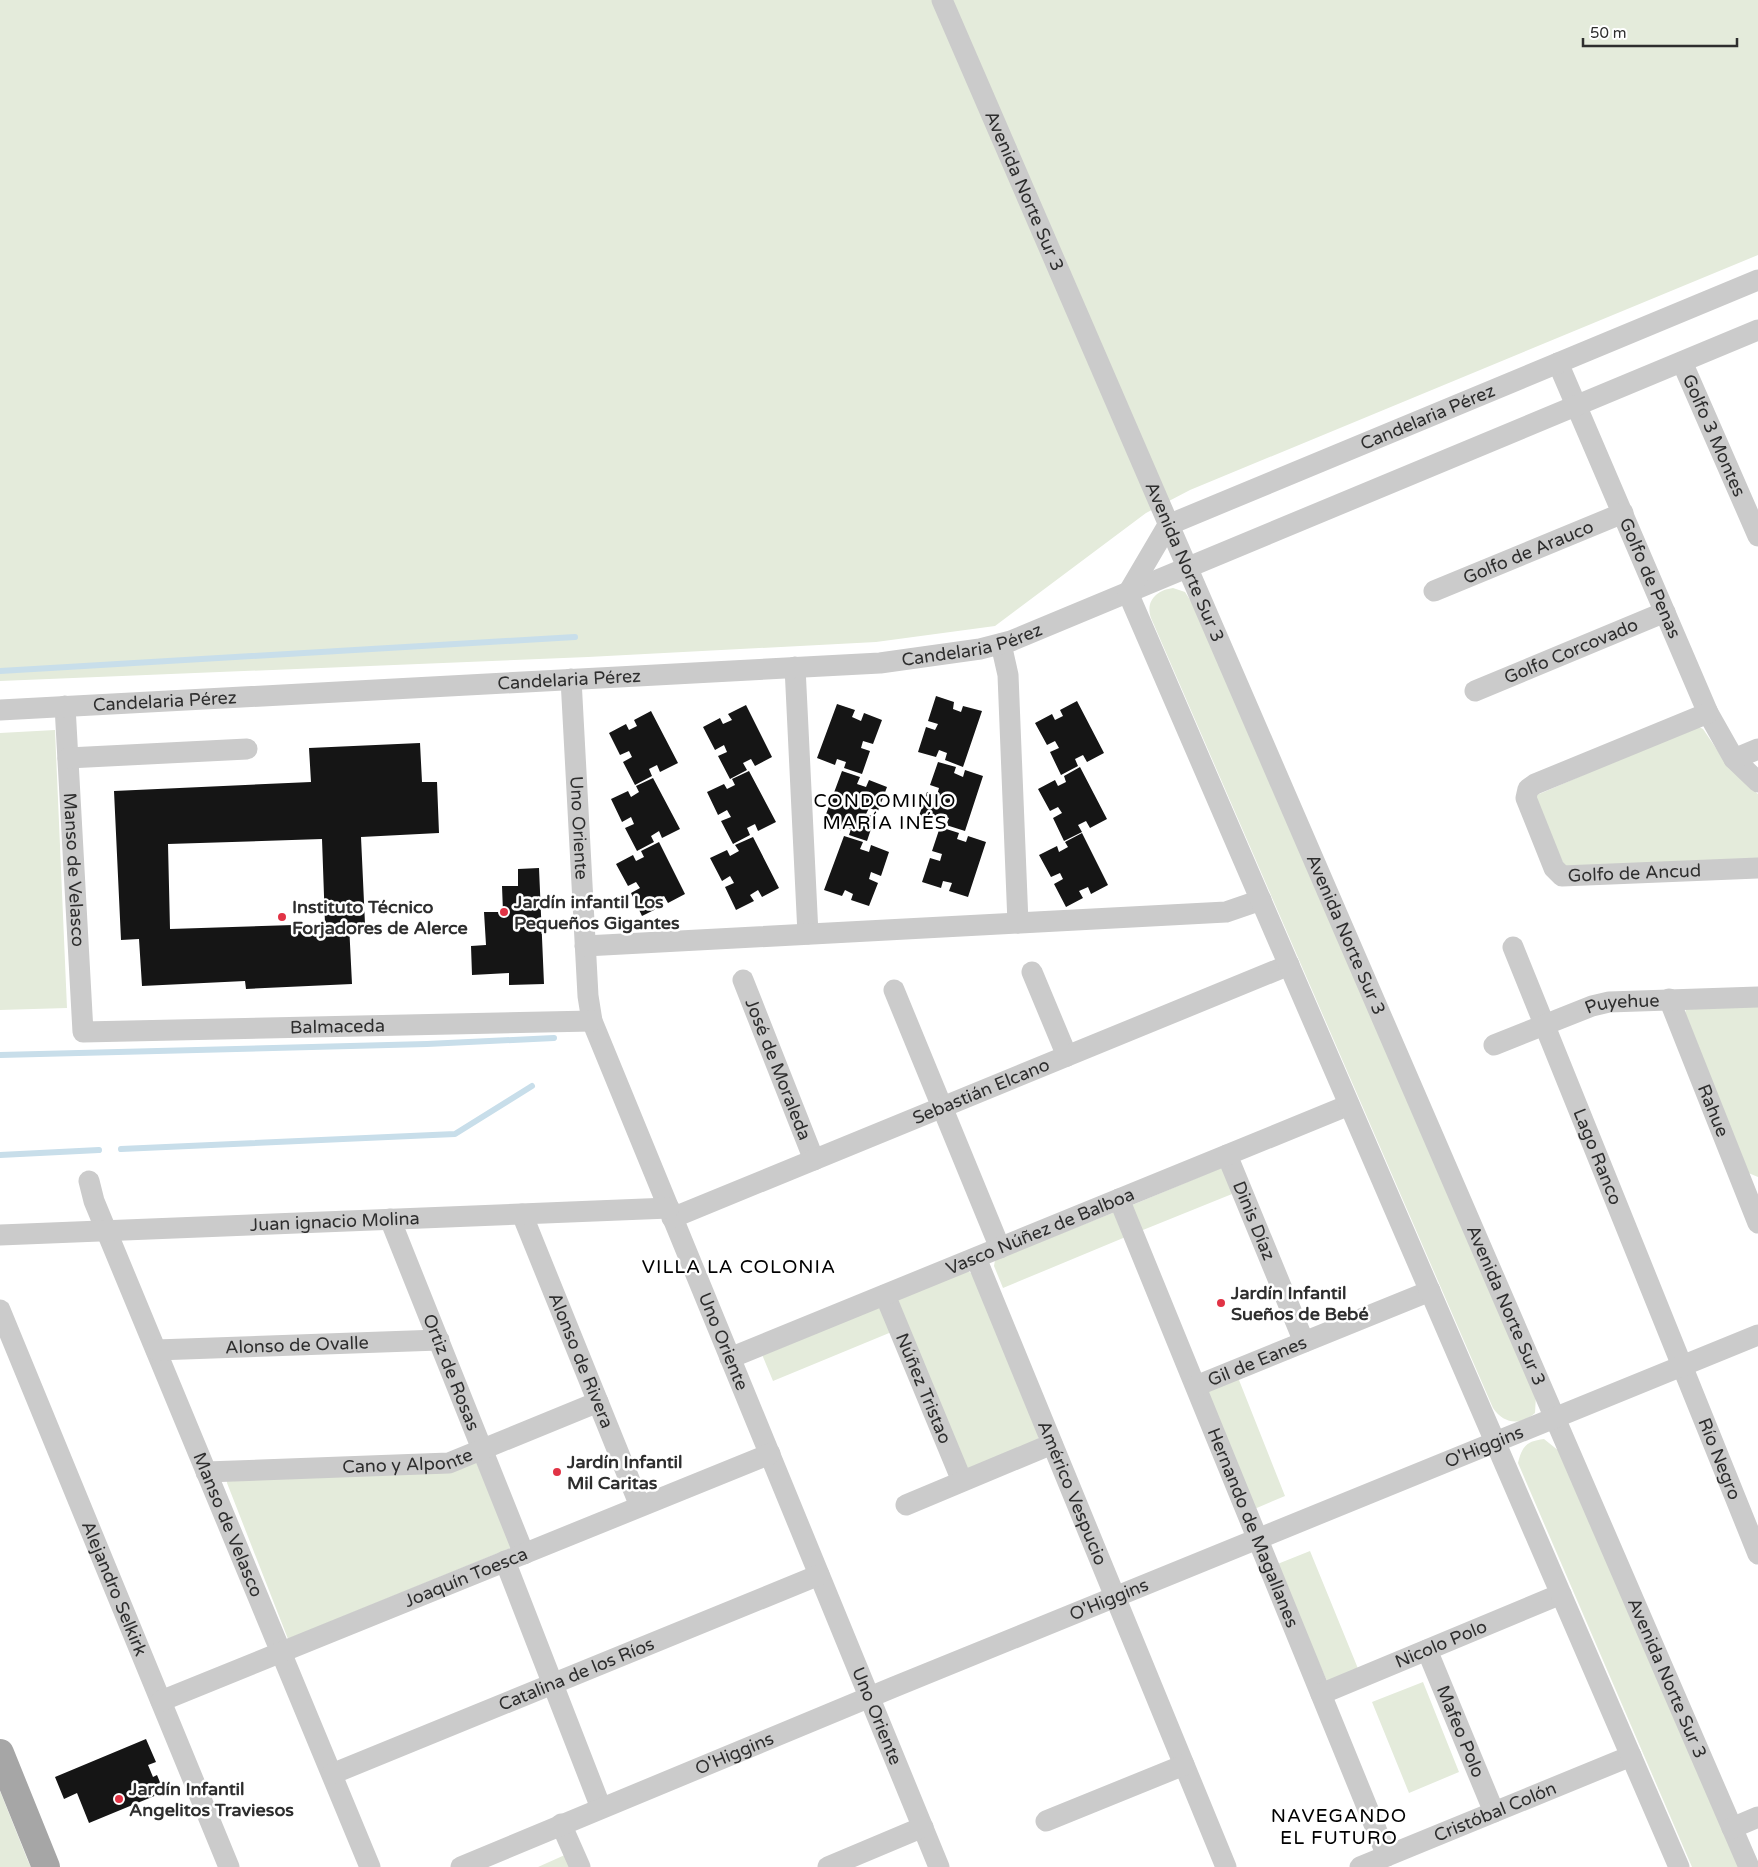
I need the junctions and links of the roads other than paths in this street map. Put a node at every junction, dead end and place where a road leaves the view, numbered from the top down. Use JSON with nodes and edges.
{"nodes":[{"id":1,"x":942,"y":0,"type":"edge"},
{"id":2,"x":1758,"y":280,"type":"edge"},
{"id":3,"x":1758,"y":330,"type":"edge"},
{"id":4,"x":1682,"y":362,"type":"junction"},
{"id":5,"x":1558,"y":363,"type":"junction"},
{"id":6,"x":1576,"y":406,"type":"junction"},
{"id":7,"x":1623,"y":514,"type":"junction"},
{"id":8,"x":1168,"y":525,"type":"junction"},
{"id":9,"x":1758,"y":536,"type":"edge"},
{"id":10,"x":1187,"y":567,"type":"junction"},
{"id":11,"x":1434,"y":591,"type":"dead end"},
{"id":12,"x":1128,"y":593,"type":"junction"},
{"id":13,"x":1665,"y":612,"type":"junction"},
{"id":14,"x":1001,"y":644,"type":"junction"},
{"id":15,"x":795,"y":667,"type":"junction"},
{"id":16,"x":571,"y":679,"type":"junction"},
{"id":17,"x":1475,"y":690,"type":"dead end"},
{"id":18,"x":65,"y":706,"type":"junction"},
{"id":19,"x":0,"y":710,"type":"edge"},
{"id":20,"x":1708,"y":713,"type":"junction"},
{"id":21,"x":1758,"y":748,"type":"edge"},
{"id":22,"x":247,"y":749,"type":"dead end"},
{"id":23,"x":68,"y":758,"type":"junction"},
{"id":24,"x":1734,"y":759,"type":"junction"},
{"id":25,"x":1758,"y":782,"type":"edge"},
{"id":26,"x":1758,"y":868,"type":"edge"},
{"id":27,"x":1261,"y":900,"type":"junction"},
{"id":28,"x":1018,"y":922,"type":"junction"},
{"id":29,"x":808,"y":934,"type":"junction"},
{"id":30,"x":585,"y":946,"type":"junction"},
{"id":31,"x":1513,"y":948,"type":"dead end"},
{"id":32,"x":1289,"y":965,"type":"junction"},
{"id":33,"x":1032,"y":972,"type":"dead end"},
{"id":34,"x":743,"y":980,"type":"dead end"},
{"id":35,"x":894,"y":990,"type":"dead end"},
{"id":36,"x":1758,"y":997,"type":"edge"},
{"id":37,"x":1669,"y":999,"type":"junction"},
{"id":38,"x":592,"y":1021,"type":"junction"},
{"id":39,"x":1544,"y":1024,"type":"junction"},
{"id":40,"x":83,"y":1032,"type":"joint"},
{"id":41,"x":1494,"y":1045,"type":"dead end"},
{"id":42,"x":1067,"y":1056,"type":"junction"},
{"id":43,"x":1350,"y":1105,"type":"junction"},
{"id":44,"x":943,"y":1107,"type":"junction"},
{"id":45,"x":1228,"y":1155,"type":"junction"},
{"id":46,"x":814,"y":1160,"type":"junction"},
{"id":47,"x":90,"y":1181,"type":"dead end"},
{"id":48,"x":1751,"y":1187,"type":"edge"},
{"id":49,"x":1119,"y":1199,"type":"junction"},
{"id":50,"x":671,"y":1213,"type":"junction"},
{"id":51,"x":522,"y":1214,"type":"junction"},
{"id":52,"x":390,"y":1219,"type":"junction"},
{"id":53,"x":1758,"y":1223,"type":"edge"},
{"id":54,"x":107,"y":1231,"type":"junction"},
{"id":55,"x":0,"y":1235,"type":"edge"},
{"id":56,"x":1000,"y":1248,"type":"junction"},
{"id":57,"x":976,"y":1258,"type":"junction"},
{"id":58,"x":1430,"y":1291,"type":"junction"},
{"id":59,"x":885,"y":1295,"type":"junction"},
{"id":60,"x":0,"y":1310,"type":"edge"},
{"id":61,"x":1758,"y":1335,"type":"edge"},
{"id":62,"x":439,"y":1340,"type":"junction"},
{"id":63,"x":1304,"y":1342,"type":"junction"},
{"id":64,"x":156,"y":1350,"type":"junction"},
{"id":65,"x":730,"y":1358,"type":"junction"},
{"id":66,"x":1682,"y":1366,"type":"junction"},
{"id":67,"x":1196,"y":1386,"type":"junction"},
{"id":68,"x":598,"y":1402,"type":"junction"},
{"id":69,"x":1554,"y":1417,"type":"junction"},
{"id":70,"x":1495,"y":1441,"type":"junction"},
{"id":71,"x":1052,"y":1444,"type":"junction"},
{"id":72,"x":483,"y":1450,"type":"junction"},
{"id":73,"x":770,"y":1454,"type":"junction"},
{"id":74,"x":206,"y":1472,"type":"junction"},
{"id":75,"x":962,"y":1481,"type":"junction"},
{"id":76,"x":906,"y":1505,"type":"dead end"},
{"id":77,"x":640,"y":1506,"type":"junction"},
{"id":78,"x":1258,"y":1538,"type":"junction"},
{"id":79,"x":1758,"y":1554,"type":"edge"},
{"id":80,"x":515,"y":1558,"type":"junction"},
{"id":81,"x":820,"y":1575,"type":"junction"},
{"id":82,"x":1561,"y":1594,"type":"junction"},
{"id":83,"x":1115,"y":1597,"type":"junction"},
{"id":84,"x":1427,"y":1650,"type":"junction"},
{"id":85,"x":281,"y":1652,"type":"junction"},
{"id":86,"x":553,"y":1684,"type":"junction"},
{"id":87,"x":1321,"y":1694,"type":"junction"},
{"id":88,"x":870,"y":1697,"type":"junction"},
{"id":89,"x":161,"y":1701,"type":"junction"},
{"id":90,"x":0,"y":1753,"type":"edge"},
{"id":91,"x":1631,"y":1756,"type":"junction"},
{"id":92,"x":1184,"y":1765,"type":"junction"},
{"id":93,"x":332,"y":1774,"type":"junction"},
{"id":94,"x":600,"y":1808,"type":"junction"},
{"id":95,"x":1494,"y":1812,"type":"junction"},
{"id":96,"x":1758,"y":1817,"type":"edge"},
{"id":97,"x":1046,"y":1821,"type":"dead end"},
{"id":98,"x":561,"y":1824,"type":"junction"},
{"id":99,"x":923,"y":1827,"type":"junction"},
{"id":100,"x":1732,"y":1828,"type":"junction"},
{"id":101,"x":1387,"y":1856,"type":"junction"},
{"id":102,"x":46,"y":1867,"type":"edge"},
{"id":103,"x":229,"y":1867,"type":"edge"},
{"id":104,"x":370,"y":1867,"type":"edge"},
{"id":105,"x":461,"y":1867,"type":"edge"},
{"id":106,"x":580,"y":1867,"type":"edge"},
{"id":107,"x":828,"y":1867,"type":"edge"},
{"id":108,"x":939,"y":1867,"type":"edge"},
{"id":109,"x":1226,"y":1867,"type":"edge"},
{"id":110,"x":1360,"y":1867,"type":"edge"},
{"id":111,"x":1680,"y":1867,"type":"edge"},
{"id":112,"x":1749,"y":1867,"type":"edge"}],
"edges":[{"from":1,"to":8,"type":"street","name":"Avenida Norte Sur 3"},
{"from":2,"to":5,"type":"street","name":"Candelaria Pérez"},
{"from":3,"to":4,"type":"street","name":"Candelaria Pérez"},
{"from":4,"to":6,"type":"street","name":"Candelaria Pérez"},
{"from":4,"to":9,"type":"street","name":"Golfo 3 Montes"},
{"from":5,"to":6,"type":"street","name":"Golfo de Penas"},
{"from":5,"to":8,"type":"street","name":"Candelaria Pérez"},
{"from":6,"to":7,"type":"street","name":"Golfo de Penas"},
{"from":6,"to":10,"type":"street","name":"Candelaria Pérez"},
{"from":7,"to":11,"type":"street","name":"Golfo de Arauco"},
{"from":7,"to":13,"type":"street","name":"Golfo de Penas"},
{"from":8,"to":10,"type":"street","name":"Avenida Norte Sur 3"},
{"from":8,"to":12,"type":"street"},
{"from":10,"to":12,"type":"street","name":"Candelaria Pérez"},
{"from":10,"to":69,"type":"street","name":"Avenida Norte Sur 3"},
{"from":12,"to":14,"type":"street","name":"Candelaria Pérez"},
{"from":12,"to":27,"type":"street"},
{"from":13,"to":17,"type":"street","name":"Golfo Corcovado"},
{"from":13,"to":20,"type":"street","name":"Golfo de Penas"},
{"from":14,"to":15,"type":"street","name":"Candelaria Pérez"},
{"from":14,"to":28,"type":"street"},
{"from":15,"to":16,"type":"street","name":"Candelaria Pérez"},
{"from":15,"to":29,"type":"street"},
{"from":16,"to":18,"type":"street","name":"Candelaria Pérez"},
{"from":16,"to":30,"type":"street","name":"Uno Oriente"},
{"from":18,"to":19,"type":"street","name":"Candelaria Pérez"},
{"from":18,"to":23,"type":"street","name":"Manso de Velasco"},
{"from":20,"to":24,"type":"street","name":"Golfo de Penas"},
{"from":20,"to":26,"type":"street","name":"Golfo de Ancud"},
{"from":21,"to":24,"type":"street"},
{"from":22,"to":23,"type":"street"},
{"from":23,"to":40,"type":"street","name":"Manso de Velasco"},
{"from":24,"to":25,"type":"street","name":"Golfo de Penas"},
{"from":27,"to":28,"type":"street"},
{"from":27,"to":32,"type":"street"},
{"from":28,"to":29,"type":"street"},
{"from":29,"to":30,"type":"street"},
{"from":30,"to":38,"type":"street","name":"Uno Oriente"},
{"from":31,"to":39,"type":"street","name":"Lago Ranco"},
{"from":32,"to":42,"type":"street","name":"Sebastián Elcano"},
{"from":32,"to":43,"type":"street"},
{"from":33,"to":42,"type":"street"},
{"from":34,"to":46,"type":"street","name":"José de Moraleda"},
{"from":35,"to":44,"type":"street"},
{"from":36,"to":37,"type":"street","name":"Puyehue"},
{"from":37,"to":39,"type":"street","name":"Puyehue"},
{"from":37,"to":48,"type":"street","name":"Rahue"},
{"from":38,"to":40,"type":"street","name":"Balmaceda"},
{"from":38,"to":50,"type":"street","name":"Uno Oriente"},
{"from":39,"to":41,"type":"street","name":"Puyehue"},
{"from":39,"to":66,"type":"street","name":"Lago Ranco"},
{"from":42,"to":44,"type":"street","name":"Sebastián Elcano"},
{"from":43,"to":45,"type":"street","name":"Vasco Núñez de Balboa"},
{"from":43,"to":58,"type":"street"},
{"from":44,"to":46,"type":"street","name":"Sebastián Elcano"},
{"from":44,"to":56,"type":"street"},
{"from":45,"to":49,"type":"street","name":"Vasco Núñez de Balboa"},
{"from":45,"to":63,"type":"street","name":"Dinis Díaz"},
{"from":46,"to":50,"type":"street","name":"Sebastián Elcano"},
{"from":47,"to":54,"type":"street","name":"Manso de Velasco"},
{"from":48,"to":53,"type":"street","name":"Rahue"},
{"from":49,"to":56,"type":"street","name":"Vasco Núñez de Balboa"},
{"from":49,"to":67,"type":"street","name":"Hernando de Magallanes"},
{"from":50,"to":51,"type":"street","name":"Juan ignacio Molina"},
{"from":50,"to":65,"type":"street","name":"Uno Oriente"},
{"from":51,"to":52,"type":"street","name":"Juan ignacio Molina"},
{"from":51,"to":68,"type":"street","name":"Alonso de Rivera"},
{"from":52,"to":54,"type":"street","name":"Juan ignacio Molina"},
{"from":52,"to":62,"type":"street","name":"Ortiz de Rosas"},
{"from":54,"to":55,"type":"street","name":"Juan ignacio Molina"},
{"from":54,"to":64,"type":"street","name":"Manso de Velasco"},
{"from":56,"to":57,"type":"street","name":"Vasco Núñez de Balboa"},
{"from":57,"to":59,"type":"street","name":"Vasco Núñez de Balboa"},
{"from":57,"to":71,"type":"street","name":"Américo Vespucio"},
{"from":58,"to":63,"type":"street","name":"Gil de Eanes"},
{"from":58,"to":70,"type":"street"},
{"from":59,"to":65,"type":"street","name":"Vasco Núñez de Balboa"},
{"from":59,"to":75,"type":"street","name":"Núñez Tristao"},
{"from":60,"to":89,"type":"street","name":"Alejandro Selkirk"},
{"from":61,"to":66,"type":"street","name":"O'Higgins"},
{"from":62,"to":64,"type":"street","name":"Alonso de Ovalle"},
{"from":62,"to":72,"type":"street","name":"Ortiz de Rosas"},
{"from":63,"to":67,"type":"street","name":"Gil de Eanes"},
{"from":64,"to":74,"type":"street","name":"Manso de Velasco"},
{"from":65,"to":73,"type":"street","name":"Uno Oriente"},
{"from":66,"to":69,"type":"street","name":"O'Higgins"},
{"from":66,"to":79,"type":"street","name":"Río Negro"},
{"from":67,"to":78,"type":"street","name":"Hernando de Magallanes"},
{"from":68,"to":72,"type":"street","name":"Cano y Alponte"},
{"from":68,"to":77,"type":"street","name":"Alonso de Rivera"},
{"from":69,"to":70,"type":"street","name":"O'Higgins"},
{"from":69,"to":100,"type":"street","name":"Avenida Norte Sur 3"},
{"from":70,"to":78,"type":"street","name":"O'Higgins"},
{"from":70,"to":82,"type":"street"},
{"from":71,"to":75,"type":"street"},
{"from":71,"to":83,"type":"street","name":"Américo Vespucio"},
{"from":72,"to":74,"type":"street","name":"Cano y Alponte"},
{"from":72,"to":80,"type":"street","name":"Ortiz de Rosas"},
{"from":73,"to":77,"type":"street","name":"Joaquín Toesca"},
{"from":73,"to":81,"type":"street","name":"Uno Oriente"},
{"from":74,"to":85,"type":"street","name":"Manso de Velasco"},
{"from":75,"to":76,"type":"street"},
{"from":77,"to":80,"type":"street","name":"Joaquín Toesca"},
{"from":78,"to":83,"type":"street","name":"O'Higgins"},
{"from":78,"to":87,"type":"street","name":"Hernando de Magallanes"},
{"from":80,"to":85,"type":"street","name":"Joaquín Toesca"},
{"from":80,"to":86,"type":"street","name":"Ortiz de Rosas"},
{"from":81,"to":86,"type":"street","name":"Catalina de los Ríos"},
{"from":81,"to":88,"type":"street","name":"Uno Oriente"},
{"from":82,"to":84,"type":"street","name":"Nicolo Polo"},
{"from":82,"to":91,"type":"street"},
{"from":83,"to":88,"type":"street","name":"O'Higgins"},
{"from":83,"to":92,"type":"street","name":"Américo Vespucio"},
{"from":84,"to":87,"type":"street","name":"Nicolo Polo"},
{"from":84,"to":95,"type":"street","name":"Mafeo Polo"},
{"from":85,"to":89,"type":"street","name":"Joaquín Toesca"},
{"from":85,"to":93,"type":"street","name":"Manso de Velasco"},
{"from":86,"to":93,"type":"street","name":"Catalina de los Ríos"},
{"from":86,"to":94,"type":"street","name":"Ortiz de Rosas"},
{"from":87,"to":101,"type":"street","name":"Hernando de Magallanes"},
{"from":88,"to":94,"type":"street","name":"O'Higgins"},
{"from":88,"to":99,"type":"street","name":"Uno Oriente"},
{"from":89,"to":103,"type":"street","name":"Alejandro Selkirk"},
{"from":90,"to":102,"type":"main road"},
{"from":91,"to":95,"type":"street","name":"Cristóbal Colón"},
{"from":91,"to":111,"type":"street"},
{"from":92,"to":97,"type":"street"},
{"from":92,"to":109,"type":"street","name":"Américo Vespucio"},
{"from":93,"to":104,"type":"street","name":"Manso de Velasco"},
{"from":94,"to":98,"type":"street","name":"O'Higgins"},
{"from":95,"to":101,"type":"street","name":"Cristóbal Colón"},
{"from":96,"to":100,"type":"street"},
{"from":98,"to":105,"type":"street","name":"O'Higgins"},
{"from":98,"to":106,"type":"street"},
{"from":99,"to":107,"type":"street"},
{"from":99,"to":108,"type":"street","name":"Uno Oriente"},
{"from":100,"to":112,"type":"street","name":"Avenida Norte Sur 3"},
{"from":101,"to":110,"type":"street","name":"Cristóbal Colón"}]}
